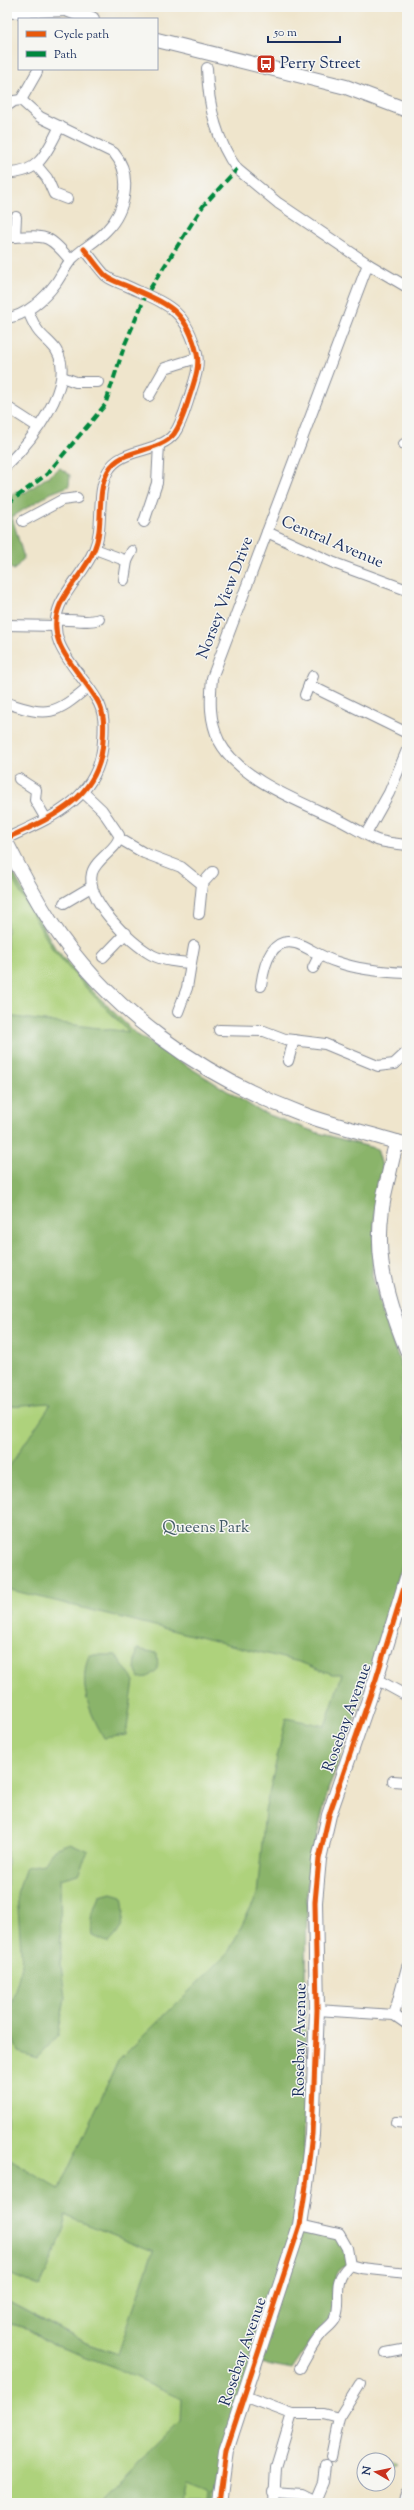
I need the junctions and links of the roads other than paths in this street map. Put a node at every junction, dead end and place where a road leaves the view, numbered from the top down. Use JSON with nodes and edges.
{"nodes":[{"id":1,"x":64,"y":8,"type":"edge"},
{"id":2,"x":7,"y":11,"type":"edge"},
{"id":3,"x":89,"y":18,"type":"edge"},
{"id":4,"x":158,"y":40,"type":"edge"},
{"id":5,"x":207,"y":68,"type":"dead end"},
{"id":6,"x":36,"y":72,"type":"dead end"},
{"id":7,"x":21,"y":100,"type":"junction"},
{"id":8,"x":7,"y":106,"type":"edge"},
{"id":9,"x":407,"y":110,"type":"edge"},
{"id":10,"x":60,"y":126,"type":"junction"},
{"id":11,"x":36,"y":166,"type":"junction"},
{"id":12,"x":7,"y":173,"type":"edge"},
{"id":13,"x":67,"y":199,"type":"dead end"},
{"id":14,"x":16,"y":217,"type":"dead end"},
{"id":15,"x":11,"y":237,"type":"edge"},
{"id":16,"x":84,"y":249,"type":"junction"},
{"id":17,"x":70,"y":260,"type":"junction"},
{"id":18,"x":368,"y":264,"type":"junction"},
{"id":19,"x":407,"y":287,"type":"edge"},
{"id":20,"x":28,"y":310,"type":"junction"},
{"id":21,"x":7,"y":318,"type":"edge"},
{"id":22,"x":197,"y":358,"type":"junction"},
{"id":23,"x":62,"y":377,"type":"junction"},
{"id":24,"x":98,"y":382,"type":"dead end"},
{"id":25,"x":149,"y":396,"type":"dead end"},
{"id":26,"x":7,"y":406,"type":"edge"},
{"id":27,"x":38,"y":427,"type":"junction"},
{"id":28,"x":159,"y":444,"type":"junction"},
{"id":29,"x":7,"y":465,"type":"edge"},
{"id":30,"x":77,"y":498,"type":"dead end"},
{"id":31,"x":23,"y":521,"type":"dead end"},
{"id":32,"x":144,"y":522,"type":"dead end"},
{"id":33,"x":267,"y":532,"type":"junction"},
{"id":34,"x":95,"y":549,"type":"junction"},
{"id":35,"x":132,"y":551,"type":"dead end"},
{"id":36,"x":127,"y":561,"type":"junction"},
{"id":37,"x":124,"y":580,"type":"dead end"},
{"id":38,"x":407,"y":590,"type":"edge"},
{"id":39,"x":99,"y":619,"type":"dead end"},
{"id":40,"x":56,"y":623,"type":"junction"},
{"id":41,"x":7,"y":625,"type":"edge"},
{"id":42,"x":309,"y":685,"type":"dead end"},
{"id":43,"x":88,"y":687,"type":"junction"},
{"id":44,"x":7,"y":703,"type":"edge"},
{"id":45,"x":407,"y":733,"type":"edge"},
{"id":46,"x":407,"y":750,"type":"edge"},
{"id":47,"x":19,"y":779,"type":"dead end"},
{"id":48,"x":84,"y":793,"type":"junction"},
{"id":49,"x":46,"y":819,"type":"junction"},
{"id":50,"x":366,"y":834,"type":"junction"},
{"id":51,"x":7,"y":838,"type":"edge"},
{"id":52,"x":120,"y":839,"type":"junction"},
{"id":53,"x":7,"y":844,"type":"edge"},
{"id":54,"x":407,"y":845,"type":"edge"},
{"id":55,"x":213,"y":872,"type":"dead end"},
{"id":56,"x":202,"y":884,"type":"junction"},
{"id":57,"x":91,"y":887,"type":"junction"},
{"id":58,"x":64,"y":904,"type":"dead end"},
{"id":59,"x":199,"y":914,"type":"dead end"},
{"id":60,"x":126,"y":933,"type":"junction"},
{"id":61,"x":194,"y":946,"type":"dead end"},
{"id":62,"x":319,"y":956,"type":"junction"},
{"id":63,"x":103,"y":957,"type":"dead end"},
{"id":64,"x":191,"y":963,"type":"junction"},
{"id":65,"x":313,"y":968,"type":"dead end"},
{"id":66,"x":407,"y":973,"type":"edge"},
{"id":67,"x":261,"y":986,"type":"dead end"},
{"id":68,"x":178,"y":1012,"type":"dead end"},
{"id":69,"x":218,"y":1030,"type":"dead end"},
{"id":70,"x":294,"y":1040,"type":"junction"},
{"id":71,"x":407,"y":1052,"type":"edge"},
{"id":72,"x":288,"y":1061,"type":"dead end"},
{"id":73,"x":402,"y":1144,"type":"edge"},
{"id":74,"x":407,"y":1350,"type":"edge"},
{"id":75,"x":407,"y":1578,"type":"edge"},
{"id":76,"x":404,"y":1605,"type":"edge"},
{"id":77,"x":376,"y":1679,"type":"junction"},
{"id":78,"x":407,"y":1696,"type":"edge"},
{"id":79,"x":394,"y":1780,"type":"dead end"},
{"id":80,"x":407,"y":1782,"type":"edge"},
{"id":81,"x":407,"y":1967,"type":"edge"},
{"id":82,"x":317,"y":2010,"type":"junction"},
{"id":83,"x":394,"y":2015,"type":"junction"},
{"id":84,"x":407,"y":2024,"type":"edge"},
{"id":85,"x":396,"y":2122,"type":"dead end"},
{"id":86,"x":407,"y":2123,"type":"edge"},
{"id":87,"x":300,"y":2225,"type":"junction"},
{"id":88,"x":350,"y":2265,"type":"junction"},
{"id":89,"x":407,"y":2273,"type":"edge"},
{"id":90,"x":407,"y":2349,"type":"edge"},
{"id":91,"x":386,"y":2353,"type":"dead end"},
{"id":92,"x":300,"y":2368,"type":"dead end"},
{"id":93,"x":360,"y":2384,"type":"dead end"},
{"id":94,"x":244,"y":2396,"type":"junction"},
{"id":95,"x":292,"y":2414,"type":"junction"},
{"id":96,"x":340,"y":2418,"type":"junction"},
{"id":97,"x":331,"y":2457,"type":"dead end"},
{"id":98,"x":325,"y":2466,"type":"dead end"},
{"id":99,"x":273,"y":2492,"type":"junction"},
{"id":100,"x":407,"y":2494,"type":"edge"},
{"id":101,"x":318,"y":2502,"type":"edge"},
{"id":102,"x":219,"y":2503,"type":"edge"},
{"id":103,"x":274,"y":2503,"type":"edge"},
{"id":104,"x":405,"y":2503,"type":"edge"}],
"edges":[{"from":1,"to":2,"type":"street"},
{"from":1,"to":3,"type":"street"},
{"from":4,"to":9,"type":"street"},
{"from":5,"to":18,"type":"street"},
{"from":6,"to":7,"type":"street"},
{"from":7,"to":8,"type":"street"},
{"from":7,"to":10,"type":"street"},
{"from":10,"to":11,"type":"street"},
{"from":10,"to":16,"type":"street"},
{"from":11,"to":12,"type":"street"},
{"from":11,"to":13,"type":"street"},
{"from":14,"to":15,"type":"street"},
{"from":15,"to":17,"type":"street"},
{"from":16,"to":17,"type":"street"},
{"from":16,"to":22,"type":"street"},
{"from":17,"to":20,"type":"street"},
{"from":18,"to":19,"type":"street"},
{"from":18,"to":33,"type":"street","name":"Norsey View Drive"},
{"from":20,"to":21,"type":"street"},
{"from":20,"to":23,"type":"street"},
{"from":22,"to":25,"type":"street"},
{"from":22,"to":28,"type":"street"},
{"from":23,"to":24,"type":"street"},
{"from":23,"to":27,"type":"street"},
{"from":26,"to":27,"type":"street"},
{"from":27,"to":29,"type":"street"},
{"from":28,"to":32,"type":"street"},
{"from":28,"to":34,"type":"street"},
{"from":30,"to":31,"type":"street"},
{"from":33,"to":38,"type":"street","name":"Central Avenue"},
{"from":33,"to":50,"type":"street","name":"Norsey View Drive"},
{"from":34,"to":36,"type":"street"},
{"from":34,"to":40,"type":"street"},
{"from":35,"to":36,"type":"street"},
{"from":36,"to":37,"type":"street"},
{"from":39,"to":40,"type":"street"},
{"from":40,"to":41,"type":"street"},
{"from":40,"to":43,"type":"street"},
{"from":42,"to":45,"type":"street"},
{"from":43,"to":44,"type":"street"},
{"from":43,"to":48,"type":"street"},
{"from":46,"to":50,"type":"street"},
{"from":47,"to":49,"type":"street"},
{"from":48,"to":49,"type":"street"},
{"from":48,"to":52,"type":"street"},
{"from":49,"to":51,"type":"street"},
{"from":50,"to":54,"type":"street","name":"Norsey View Drive"},
{"from":52,"to":56,"type":"street"},
{"from":52,"to":57,"type":"street"},
{"from":53,"to":73,"type":"street"},
{"from":55,"to":56,"type":"street"},
{"from":56,"to":59,"type":"street"},
{"from":57,"to":58,"type":"street"},
{"from":57,"to":60,"type":"street"},
{"from":60,"to":63,"type":"street"},
{"from":60,"to":64,"type":"street"},
{"from":61,"to":64,"type":"street"},
{"from":62,"to":65,"type":"street"},
{"from":62,"to":66,"type":"street"},
{"from":62,"to":67,"type":"street"},
{"from":64,"to":68,"type":"street"},
{"from":69,"to":70,"type":"street"},
{"from":70,"to":71,"type":"street"},
{"from":70,"to":72,"type":"street"},
{"from":73,"to":74,"type":"street"},
{"from":75,"to":76,"type":"street","name":"Rosebay Avenue"},
{"from":76,"to":77,"type":"street","name":"Rosebay Avenue"},
{"from":77,"to":78,"type":"street","name":"Rosebay Avenue"},
{"from":77,"to":82,"type":"street","name":"Rosebay Avenue"},
{"from":79,"to":80,"type":"street"},
{"from":81,"to":83,"type":"street"},
{"from":82,"to":83,"type":"street"},
{"from":82,"to":87,"type":"street","name":"Rosebay Avenue"},
{"from":83,"to":84,"type":"street"},
{"from":85,"to":86,"type":"street"},
{"from":87,"to":88,"type":"street"},
{"from":87,"to":94,"type":"street","name":"Rosebay Avenue"},
{"from":88,"to":89,"type":"street"},
{"from":88,"to":92,"type":"street"},
{"from":90,"to":91,"type":"street"},
{"from":93,"to":96,"type":"street"},
{"from":94,"to":95,"type":"street"},
{"from":94,"to":102,"type":"street","name":"Rosebay Avenue"},
{"from":95,"to":96,"type":"street"},
{"from":95,"to":99,"type":"street"},
{"from":96,"to":97,"type":"street"},
{"from":98,"to":101,"type":"street"},
{"from":99,"to":101,"type":"street"},
{"from":99,"to":103,"type":"street"},
{"from":100,"to":104,"type":"street"}]}
